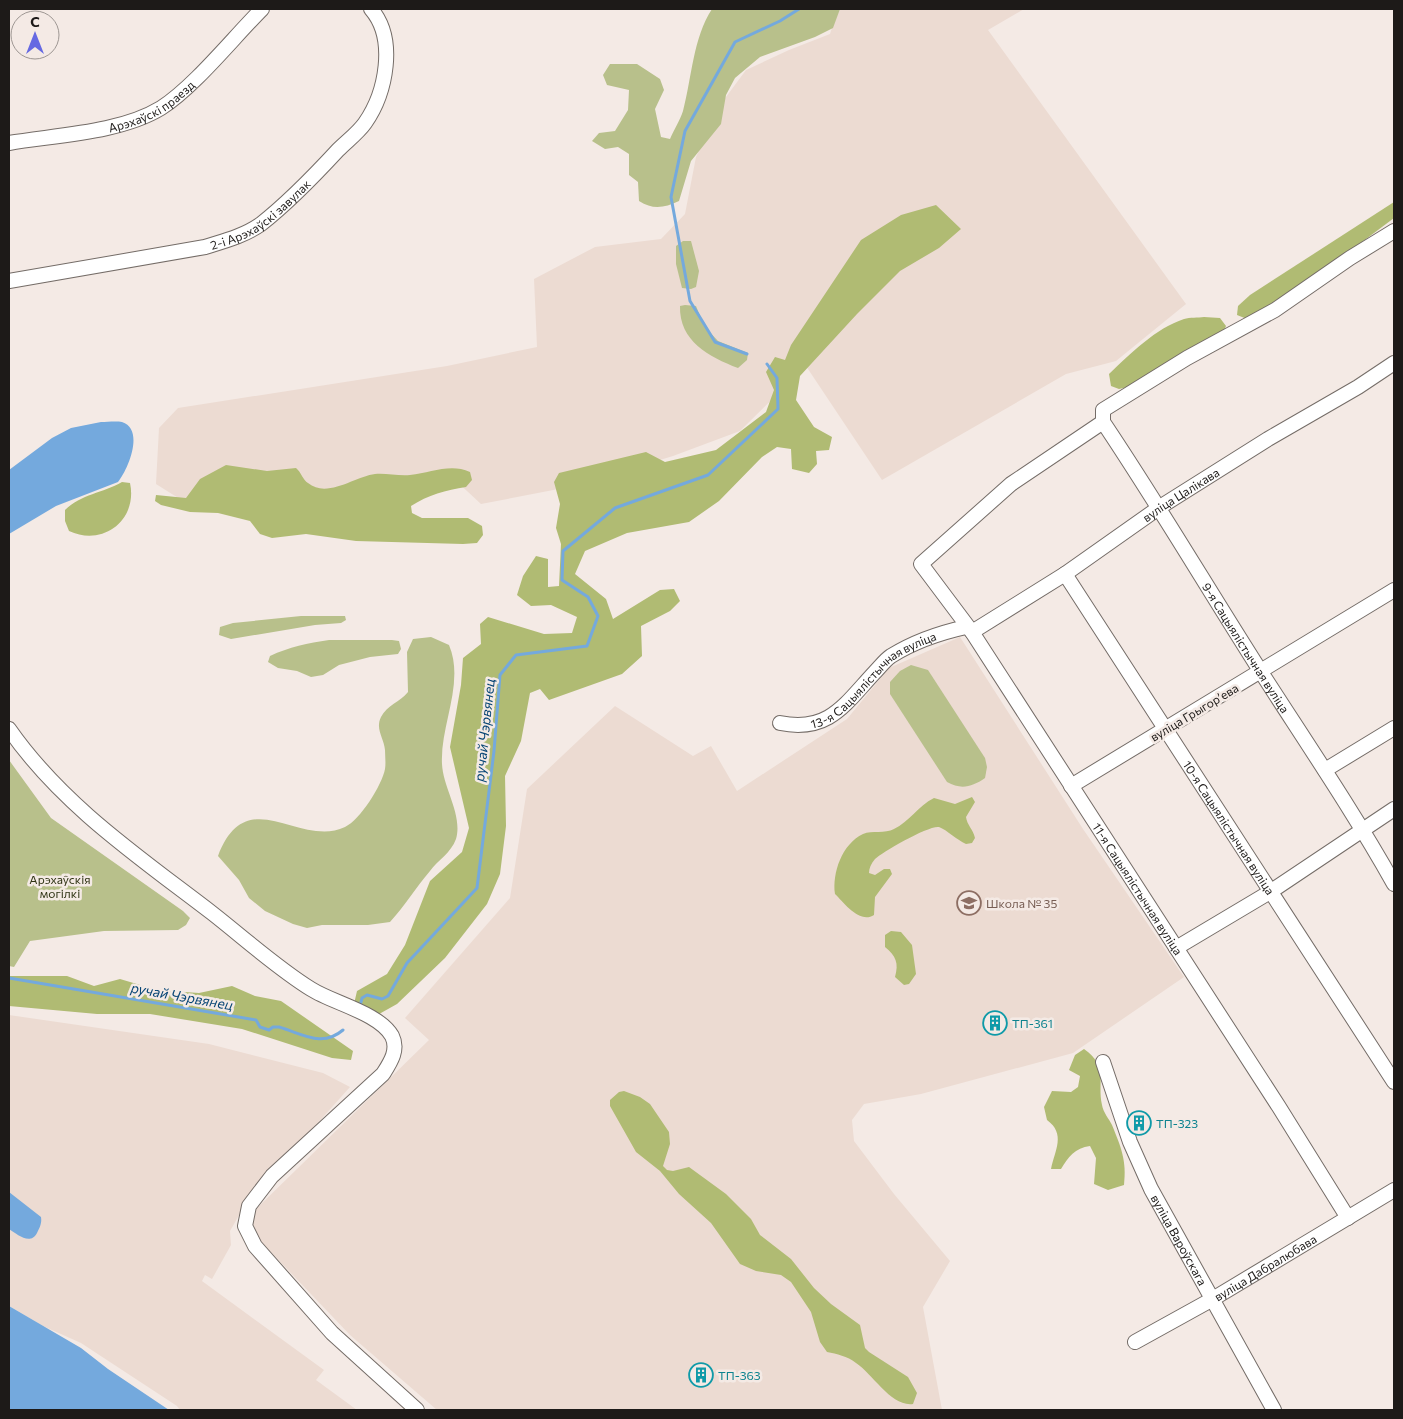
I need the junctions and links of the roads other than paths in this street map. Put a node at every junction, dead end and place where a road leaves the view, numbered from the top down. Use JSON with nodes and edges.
{"nodes":[{"id":1,"x":262,"y":9,"type":"edge"},
{"id":2,"x":371,"y":9,"type":"edge"},
{"id":3,"x":9,"y":143,"type":"edge"},
{"id":4,"x":1394,"y":231,"type":"edge"},
{"id":5,"x":9,"y":281,"type":"edge"},
{"id":6,"x":1394,"y":363,"type":"edge"},
{"id":7,"x":1103,"y":416,"type":"junction"},
{"id":8,"x":1160,"y":507,"type":"junction"},
{"id":9,"x":1065,"y":574,"type":"junction"},
{"id":10,"x":1394,"y":590,"type":"edge"},
{"id":11,"x":969,"y":629,"type":"junction"},
{"id":12,"x":1261,"y":672,"type":"junction"},
{"id":13,"x":780,"y":723,"type":"dead end"},
{"id":14,"x":9,"y":728,"type":"edge"},
{"id":15,"x":1394,"y":728,"type":"edge"},
{"id":16,"x":1165,"y":730,"type":"junction"},
{"id":17,"x":1325,"y":770,"type":"junction"},
{"id":18,"x":1071,"y":786,"type":"junction"},
{"id":19,"x":1394,"y":809,"type":"edge"},
{"id":20,"x":1363,"y":828,"type":"junction"},
{"id":21,"x":1394,"y":884,"type":"edge"},
{"id":22,"x":1270,"y":892,"type":"junction"},
{"id":23,"x":1176,"y":948,"type":"junction"},
{"id":24,"x":1103,"y":1062,"type":"dead end"},
{"id":25,"x":1394,"y":1082,"type":"edge"},
{"id":26,"x":1394,"y":1190,"type":"edge"},
{"id":27,"x":1348,"y":1218,"type":"junction"},
{"id":28,"x":1211,"y":1300,"type":"junction"},
{"id":29,"x":1135,"y":1342,"type":"dead end"},
{"id":30,"x":417,"y":1410,"type":"edge"},
{"id":31,"x":1274,"y":1410,"type":"edge"}],
"edges":[{"from":1,"to":3,"type":"street","name":"Арэхаўскі праезд"},
{"from":2,"to":5,"type":"street","name":"2-і Арэхаўскі завулак"},
{"from":4,"to":7,"type":"street"},
{"from":6,"to":8,"type":"street","name":"вуліца Цалікава"},
{"from":7,"to":8,"type":"street","name":"9-я Сацыялістычная вуліца"},
{"from":7,"to":11,"type":"street","name":"11-я Сацыялістычная вуліца"},
{"from":8,"to":9,"type":"street","name":"вуліца Цалікава"},
{"from":8,"to":12,"type":"street","name":"9-я Сацыялістычная вуліца"},
{"from":9,"to":11,"type":"street","name":"вуліца Цалікава"},
{"from":9,"to":16,"type":"street","name":"10-я Сацыялістычная вуліца"},
{"from":10,"to":12,"type":"street","name":"вуліца Грыгорʼева"},
{"from":11,"to":13,"type":"street","name":"13-я Сацыялістычная вуліца"},
{"from":11,"to":18,"type":"street","name":"11-я Сацыялістычная вуліца"},
{"from":12,"to":16,"type":"street","name":"вуліца Грыгорʼева"},
{"from":12,"to":17,"type":"street","name":"9-я Сацыялістычная вуліца"},
{"from":14,"to":30,"type":"street"},
{"from":15,"to":17,"type":"street"},
{"from":16,"to":18,"type":"street","name":"вуліца Грыгорʼева"},
{"from":16,"to":22,"type":"street","name":"10-я Сацыялістычная вуліца"},
{"from":17,"to":20,"type":"street","name":"9-я Сацыялістычная вуліца"},
{"from":18,"to":23,"type":"street","name":"11-я Сацыялістычная вуліца"},
{"from":19,"to":20,"type":"street"},
{"from":20,"to":21,"type":"street","name":"9-я Сацыялістычная вуліца"},
{"from":20,"to":22,"type":"street"},
{"from":22,"to":23,"type":"street"},
{"from":22,"to":25,"type":"street","name":"10-я Сацыялістычная вуліца"},
{"from":23,"to":27,"type":"street","name":"11-я Сацыялістычная вуліца"},
{"from":24,"to":28,"type":"street","name":"вуліца Вароўскага"},
{"from":26,"to":27,"type":"street","name":"вуліца Дабралюбава"},
{"from":27,"to":28,"type":"street","name":"вуліца Дабралюбава"},
{"from":28,"to":29,"type":"street","name":"вуліца Дабралюбава"},
{"from":28,"to":31,"type":"street","name":"вуліца Вароўскага"}]}
